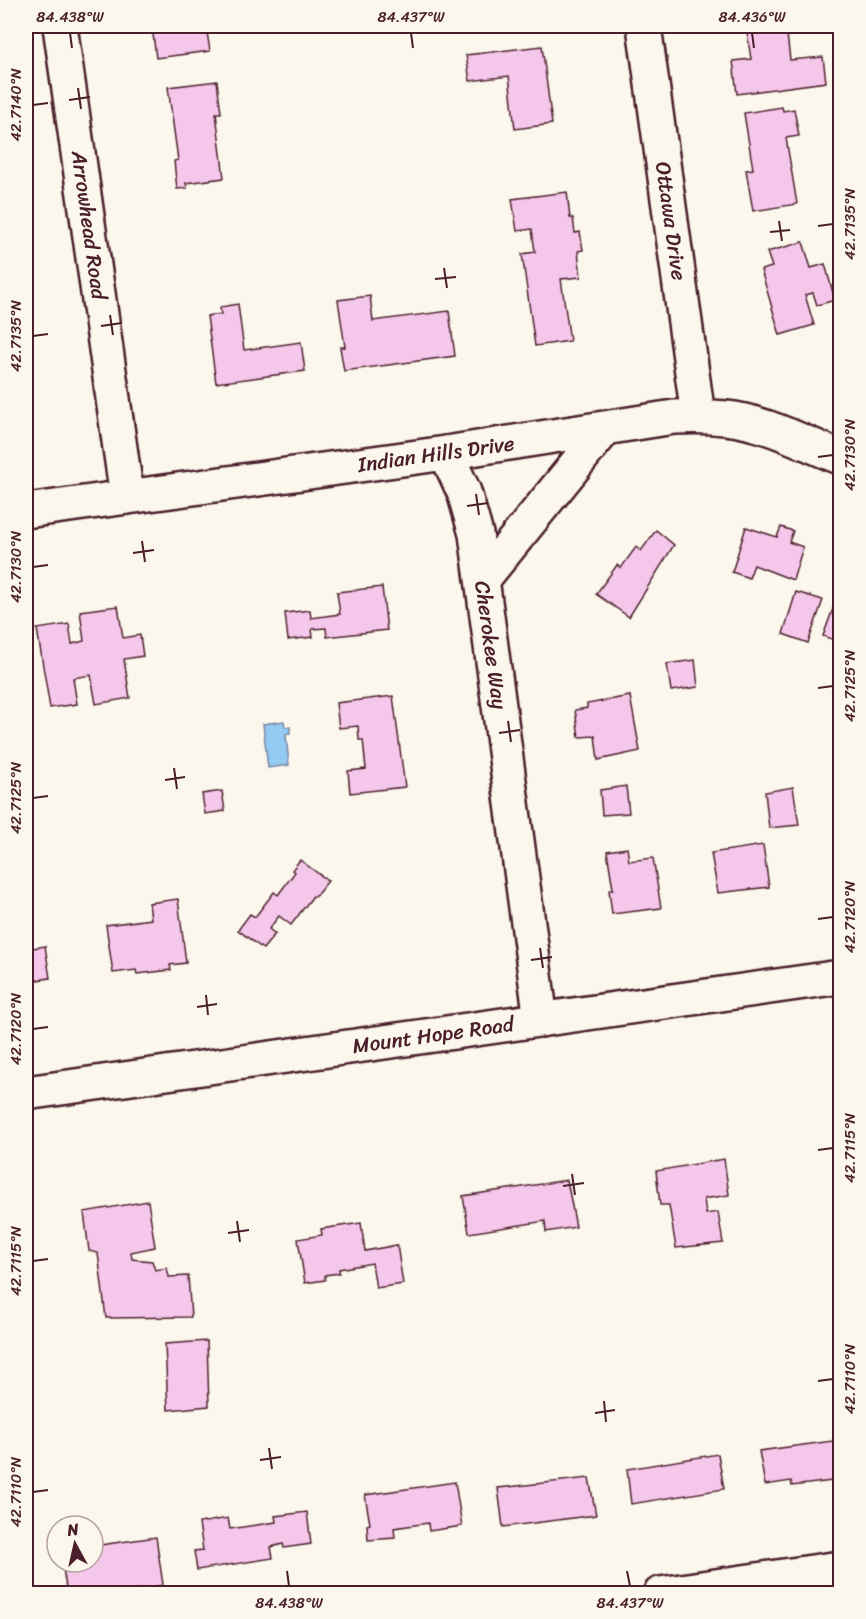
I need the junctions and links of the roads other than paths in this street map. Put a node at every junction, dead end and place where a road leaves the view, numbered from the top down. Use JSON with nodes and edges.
{"nodes":[{"id":1,"x":60,"y":26,"type":"edge"},
{"id":2,"x":644,"y":26,"type":"edge"},
{"id":3,"x":698,"y":416,"type":"junction"},
{"id":4,"x":604,"y":429,"type":"junction"},
{"id":5,"x":447,"y":453,"type":"junction"},
{"id":6,"x":840,"y":457,"type":"edge"},
{"id":7,"x":127,"y":496,"type":"junction"},
{"id":8,"x":26,"y":511,"type":"edge"},
{"id":9,"x":483,"y":579,"type":"junction"},
{"id":10,"x":840,"y":978,"type":"edge"},
{"id":11,"x":542,"y":1020,"type":"junction"},
{"id":12,"x":26,"y":1093,"type":"edge"},
{"id":13,"x":840,"y":1568,"type":"edge"},
{"id":14,"x":660,"y":1593,"type":"edge"}],
"edges":[{"from":1,"to":7,"type":"street","name":"Arrowhead Road"},
{"from":2,"to":3,"type":"street","name":"Ottawa Drive"},
{"from":3,"to":4,"type":"street","name":"Indian Hills Drive"},
{"from":3,"to":6,"type":"street","name":"Indian Hills Drive"},
{"from":4,"to":5,"type":"street","name":"Indian Hills Drive"},
{"from":4,"to":9,"type":"street"},
{"from":5,"to":7,"type":"street","name":"Indian Hills Drive"},
{"from":5,"to":9,"type":"street","name":"Cherokee Way"},
{"from":7,"to":8,"type":"street","name":"Indian Hills Drive"},
{"from":9,"to":11,"type":"street","name":"Cherokee Way"},
{"from":10,"to":11,"type":"street","name":"Mount Hope Road"},
{"from":11,"to":12,"type":"street","name":"Mount Hope Road"},
{"from":13,"to":14,"type":"street"}]}
